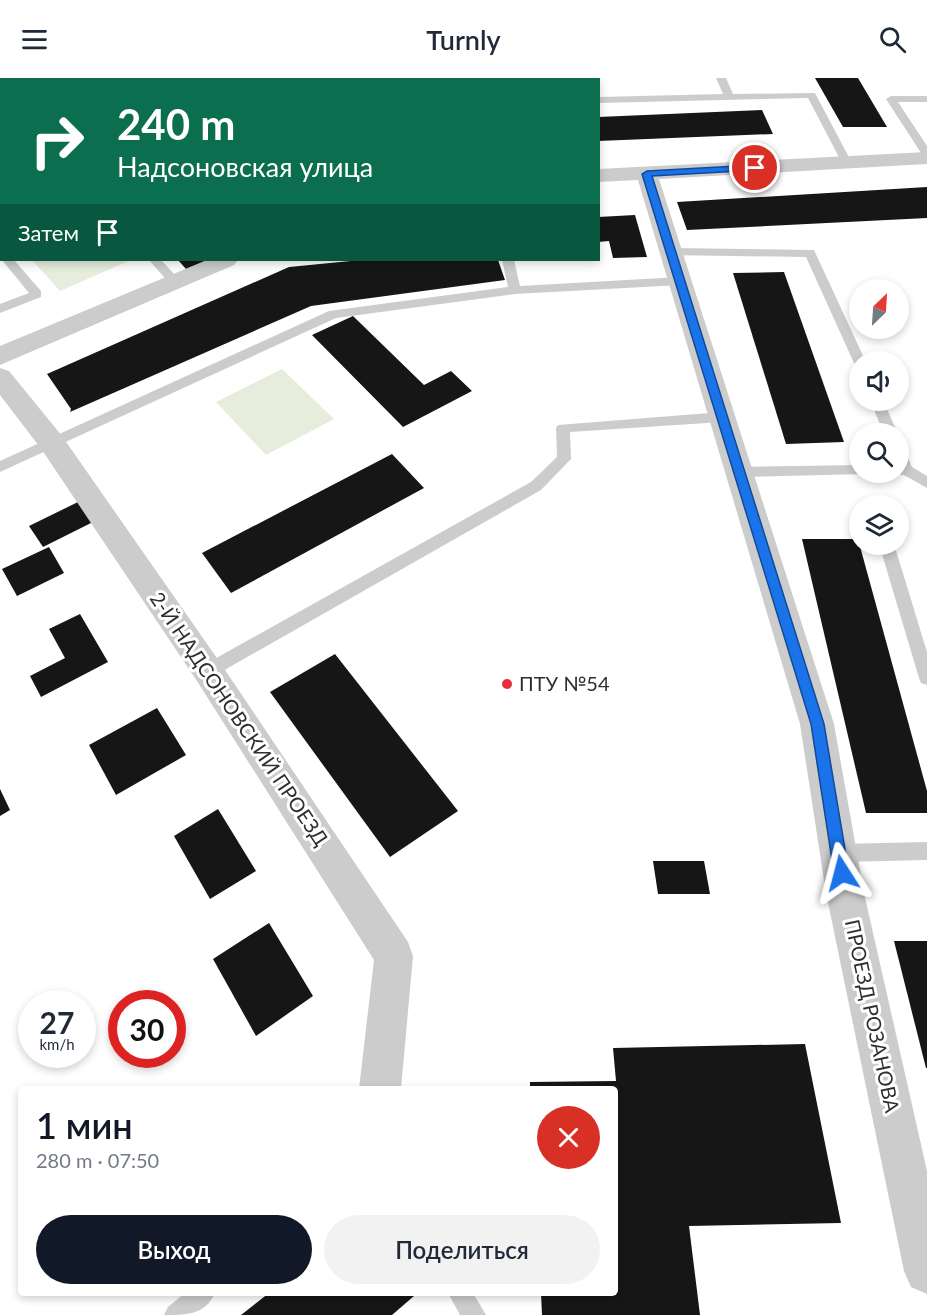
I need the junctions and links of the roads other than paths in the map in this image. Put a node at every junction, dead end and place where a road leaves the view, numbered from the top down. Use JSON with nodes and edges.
{"nodes":[{"id":1,"x":721,"y":78,"type":"edge"},
{"id":2,"x":729,"y":97,"type":"junction"},
{"id":3,"x":927,"y":99,"type":"edge"},
{"id":4,"x":600,"y":100,"type":"edge"},
{"id":5,"x":927,"y":154,"type":"edge"},
{"id":6,"x":927,"y":158,"type":"edge"},
{"id":7,"x":847,"y":163,"type":"junction"},
{"id":8,"x":647,"y":174,"type":"junction"},
{"id":9,"x":600,"y":176,"type":"edge"},
{"id":10,"x":9,"y":261,"type":"edge"},
{"id":11,"x":156,"y":261,"type":"edge"},
{"id":12,"x":224,"y":261,"type":"edge"},
{"id":13,"x":508,"y":261,"type":"edge"},
{"id":14,"x":676,"y":266,"type":"junction"},
{"id":15,"x":174,"y":281,"type":"junction"},
{"id":16,"x":515,"y":290,"type":"junction"},
{"id":17,"x":0,"y":309,"type":"edge"},
{"id":18,"x":855,"y":351,"type":"edge"},
{"id":19,"x":0,"y":356,"type":"edge"},
{"id":20,"x":0,"y":377,"type":"edge"},
{"id":21,"x":722,"y":417,"type":"junction"},
{"id":22,"x":52,"y":443,"type":"junction"},
{"id":23,"x":0,"y":467,"type":"edge"},
{"id":24,"x":849,"y":470,"type":"edge"},
{"id":25,"x":739,"y":472,"type":"junction"},
{"id":26,"x":909,"y":473,"type":"edge"},
{"id":27,"x":927,"y":483,"type":"edge"},
{"id":28,"x":889,"y":555,"type":"edge"},
{"id":29,"x":208,"y":671,"type":"junction"},
{"id":30,"x":927,"y":678,"type":"edge"},
{"id":31,"x":927,"y":851,"type":"edge"},
{"id":32,"x":838,"y":853,"type":"junction"},
{"id":33,"x":380,"y":1086,"type":"edge"},
{"id":34,"x":927,"y":1271,"type":"edge"},
{"id":35,"x":200,"y":1296,"type":"edge"},
{"id":36,"x":461,"y":1296,"type":"edge"},
{"id":37,"x":176,"y":1315,"type":"edge"},
{"id":38,"x":474,"y":1315,"type":"edge"}],
"edges":[{"from":1,"to":2,"type":"lane"},
{"from":2,"to":4,"type":"lane"},
{"from":2,"to":7,"type":"lane"},
{"from":3,"to":5,"type":"lane"},
{"from":6,"to":7,"type":"street"},
{"from":7,"to":8,"type":"street"},
{"from":8,"to":9,"type":"street"},
{"from":8,"to":14,"type":"street","name":"ПРОЕЗД РОЗАНОВА"},
{"from":10,"to":17,"type":"lane"},
{"from":11,"to":15,"type":"lane"},
{"from":12,"to":15,"type":"street"},
{"from":13,"to":16,"type":"lane"},
{"from":14,"to":16,"type":"lane"},
{"from":14,"to":18,"type":"lane"},
{"from":14,"to":21,"type":"street","name":"ПРОЕЗД РОЗАНОВА"},
{"from":15,"to":19,"type":"street"},
{"from":16,"to":22,"type":"lane"},
{"from":20,"to":22,"type":"street","name":"2-Й НАДСОНОВСКИЙ ПРОЕЗД"},
{"from":21,"to":25,"type":"street","name":"ПРОЕЗД РОЗАНОВА"},
{"from":21,"to":29,"type":"lane"},
{"from":22,"to":23,"type":"lane"},
{"from":22,"to":29,"type":"street","name":"2-Й НАДСОНОВСКИЙ ПРОЕЗД"},
{"from":24,"to":25,"type":"lane"},
{"from":25,"to":32,"type":"street","name":"ПРОЕЗД РОЗАНОВА"},
{"from":26,"to":27,"type":"lane"},
{"from":28,"to":30,"type":"lane"},
{"from":29,"to":33,"type":"street","name":"2-Й НАДСОНОВСКИЙ ПРОЕЗД"},
{"from":31,"to":32,"type":"lane"},
{"from":32,"to":34,"type":"street","name":"ПРОЕЗД РОЗАНОВА"},
{"from":35,"to":37,"type":"lane"},
{"from":36,"to":38,"type":"lane"}]}
